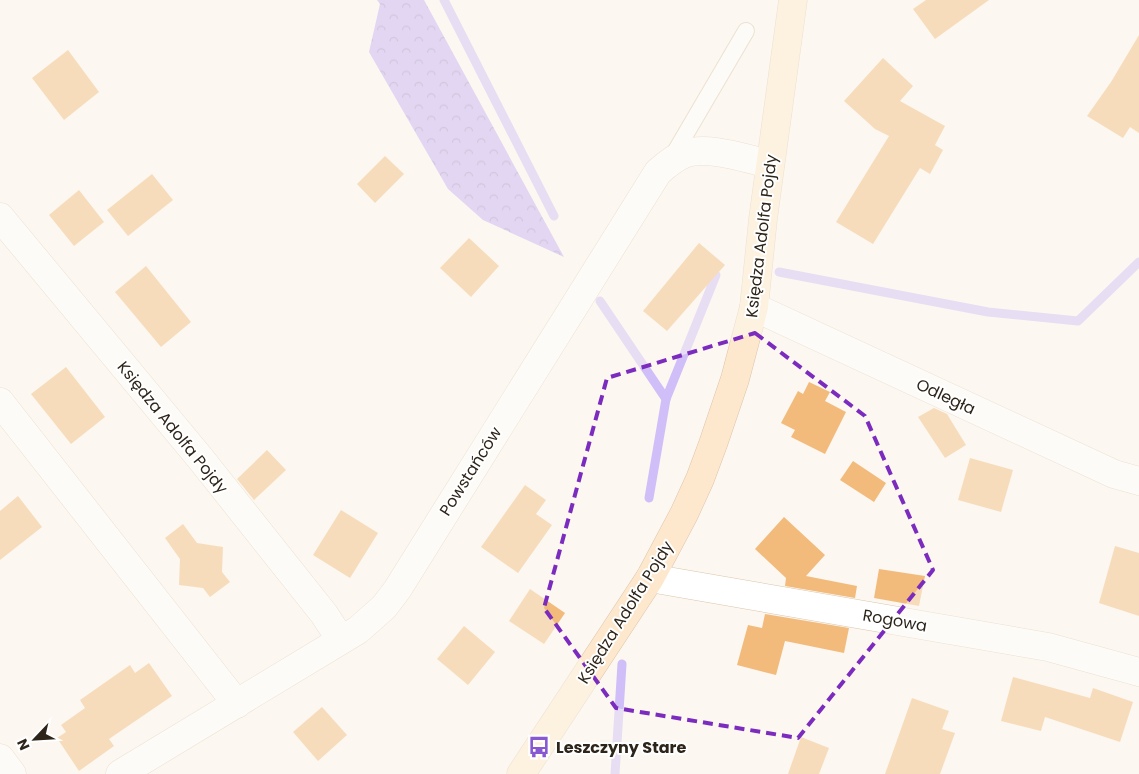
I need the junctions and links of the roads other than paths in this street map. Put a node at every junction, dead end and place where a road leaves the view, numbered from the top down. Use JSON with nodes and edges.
{"nodes":[{"id":1,"x":793,"y":0,"type":"edge"},
{"id":2,"x":746,"y":31,"type":"dead end"},
{"id":3,"x":670,"y":161,"type":"junction"},
{"id":4,"x":770,"y":164,"type":"junction"},
{"id":5,"x":0,"y":217,"type":"edge"},
{"id":6,"x":754,"y":307,"type":"junction"},
{"id":7,"x":0,"y":402,"type":"edge"},
{"id":8,"x":1139,"y":481,"type":"edge"},
{"id":9,"x":650,"y":578,"type":"junction"},
{"id":10,"x":341,"y":640,"type":"junction"},
{"id":11,"x":1139,"y":672,"type":"edge"},
{"id":12,"x":238,"y":704,"type":"junction"},
{"id":13,"x":0,"y":758,"type":"edge"},
{"id":14,"x":12,"y":774,"type":"edge"},
{"id":15,"x":120,"y":774,"type":"edge"},
{"id":16,"x":521,"y":774,"type":"edge"}],
"edges":[{"from":1,"to":4,"type":"street","name":"Księdza Adolfa Pojdy"},
{"from":2,"to":3,"type":"lane"},
{"from":3,"to":4,"type":"street","name":"Powstańców"},
{"from":3,"to":10,"type":"street","name":"Powstańców"},
{"from":4,"to":6,"type":"street","name":"Księdza Adolfa Pojdy"},
{"from":5,"to":10,"type":"street","name":"Księdza Adolfa Pojdy"},
{"from":6,"to":8,"type":"street","name":"Odległa"},
{"from":6,"to":9,"type":"street","name":"Księdza Adolfa Pojdy"},
{"from":7,"to":12,"type":"street"},
{"from":9,"to":11,"type":"street","name":"Rogowa"},
{"from":9,"to":16,"type":"street","name":"Księdza Adolfa Pojdy"},
{"from":10,"to":12,"type":"street","name":"Powstańców"},
{"from":12,"to":15,"type":"street","name":"Powstańców"},
{"from":13,"to":14,"type":"street"}]}
